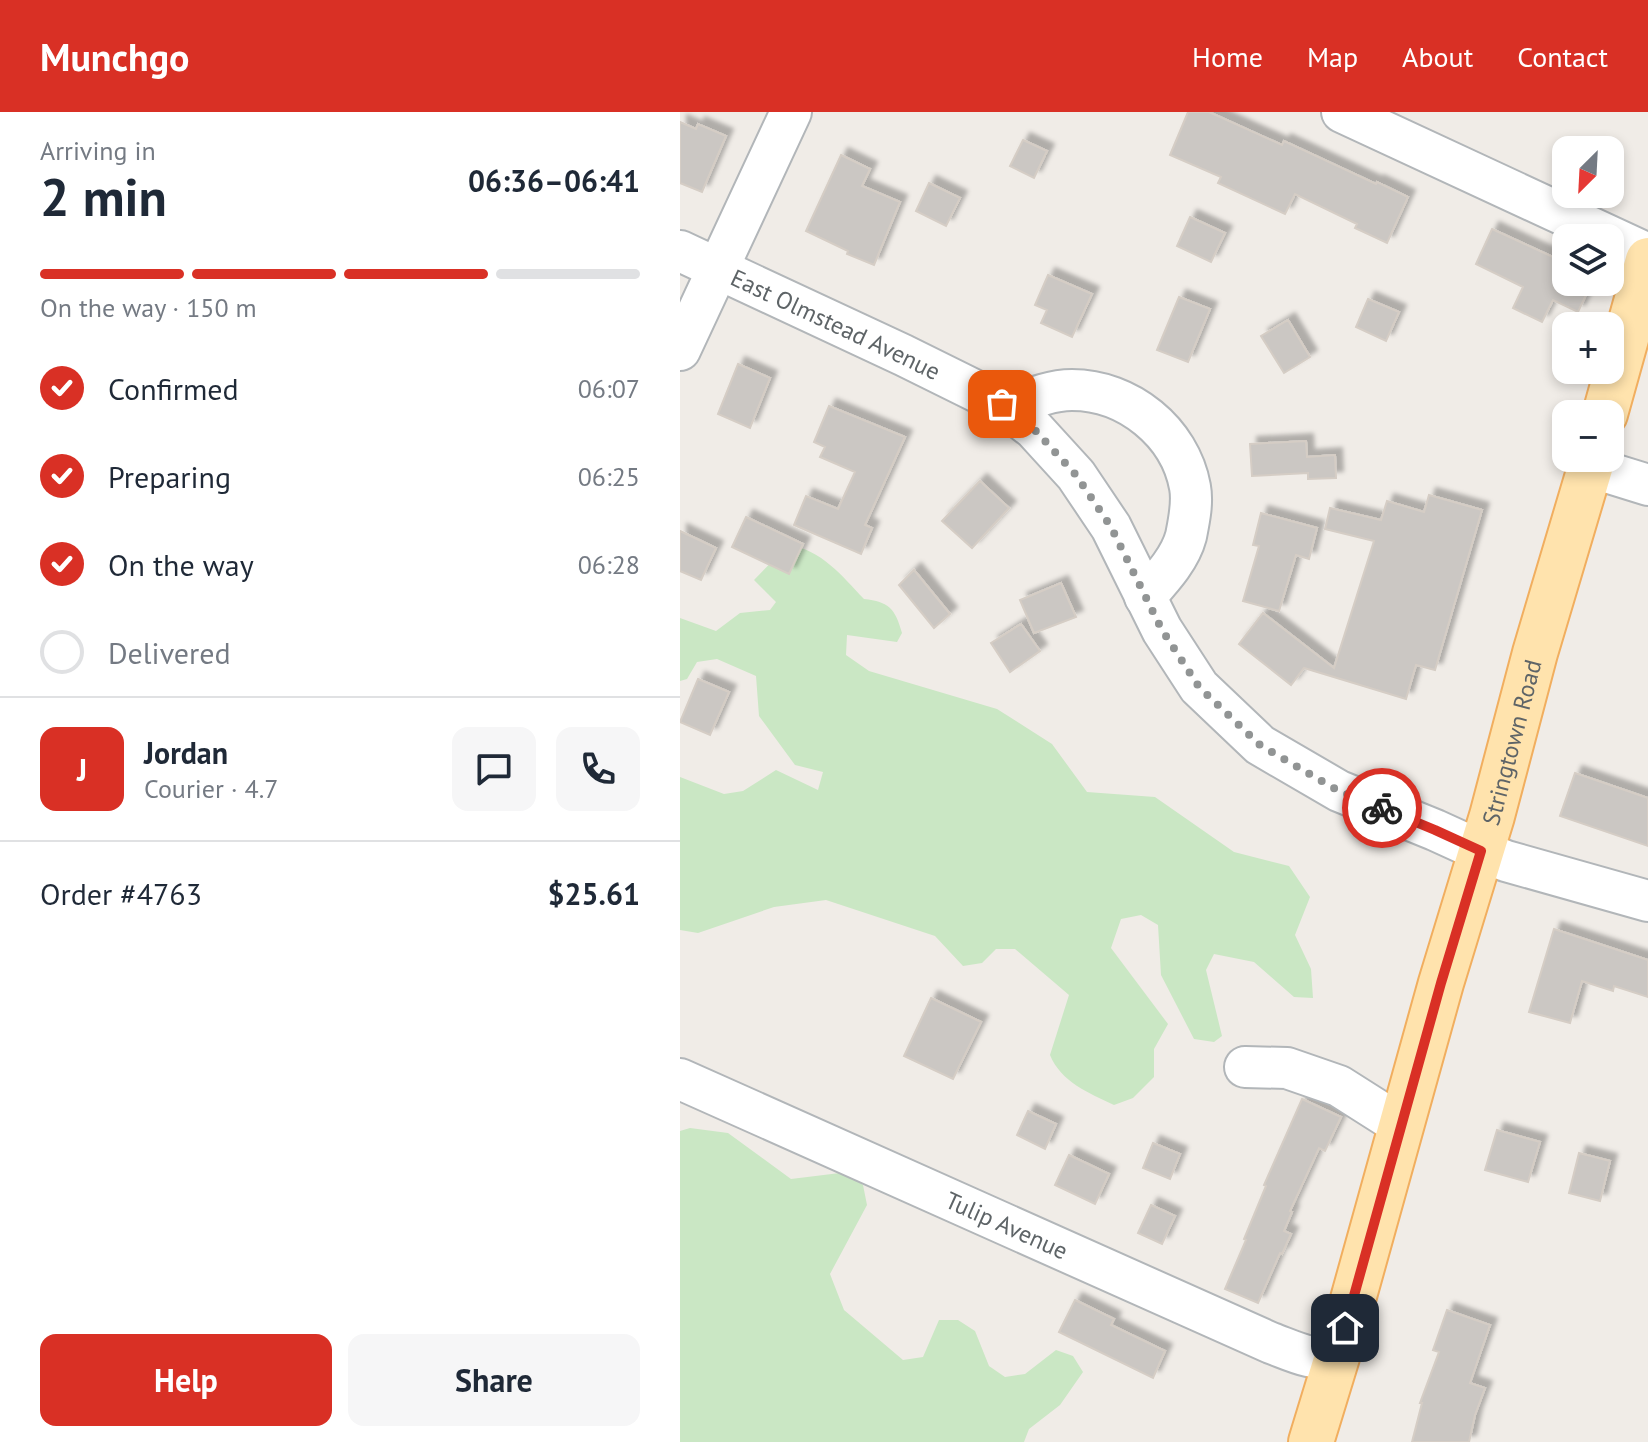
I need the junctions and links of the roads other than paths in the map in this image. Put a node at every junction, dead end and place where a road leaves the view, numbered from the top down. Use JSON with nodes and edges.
{"nodes":[{"id":1,"x":791,"y":112,"type":"edge"},
{"id":2,"x":1342,"y":112,"type":"edge"},
{"id":3,"x":680,"y":251,"type":"edge"},
{"id":4,"x":1648,"y":257,"type":"edge"},
{"id":5,"x":717,"y":268,"type":"junction"},
{"id":6,"x":680,"y":350,"type":"edge"},
{"id":7,"x":1609,"y":400,"type":"edge"},
{"id":8,"x":1007,"y":408,"type":"junction"},
{"id":9,"x":1588,"y":472,"type":"edge"},
{"id":10,"x":1616,"y":472,"type":"edge"},
{"id":11,"x":1648,"y":485,"type":"edge"},
{"id":12,"x":1145,"y":597,"type":"junction"},
{"id":13,"x":1481,"y":851,"type":"junction"},
{"id":14,"x":1648,"y":901,"type":"edge"},
{"id":15,"x":1245,"y":1067,"type":"dead end"},
{"id":16,"x":680,"y":1079,"type":"edge"},
{"id":17,"x":1402,"y":1126,"type":"junction"},
{"id":18,"x":1337,"y":1357,"type":"junction"},
{"id":19,"x":1311,"y":1442,"type":"edge"}],
"edges":[{"from":1,"to":5,"type":"street"},
{"from":2,"to":4,"type":"street"},
{"from":3,"to":5,"type":"street","name":"East Olmstead Avenue"},
{"from":4,"to":7,"type":"main road"},
{"from":5,"to":6,"type":"street"},
{"from":5,"to":8,"type":"street","name":"East Olmstead Avenue"},
{"from":8,"to":12,"type":"street","name":"East Olmstead Avenue"},
{"from":8,"to":12,"type":"street"},
{"from":9,"to":13,"type":"main road","name":"Stringtown Road"},
{"from":10,"to":11,"type":"street"},
{"from":12,"to":13,"type":"street","name":"East Olmstead Avenue"},
{"from":13,"to":14,"type":"street","name":"East Olmstead Avenue"},
{"from":13,"to":17,"type":"main road","name":"Stringtown Road"},
{"from":15,"to":17,"type":"street"},
{"from":16,"to":18,"type":"street","name":"Tulip Avenue"},
{"from":17,"to":18,"type":"main road","name":"Stringtown Road"},
{"from":18,"to":19,"type":"main road","name":"Stringtown Road"}]}
